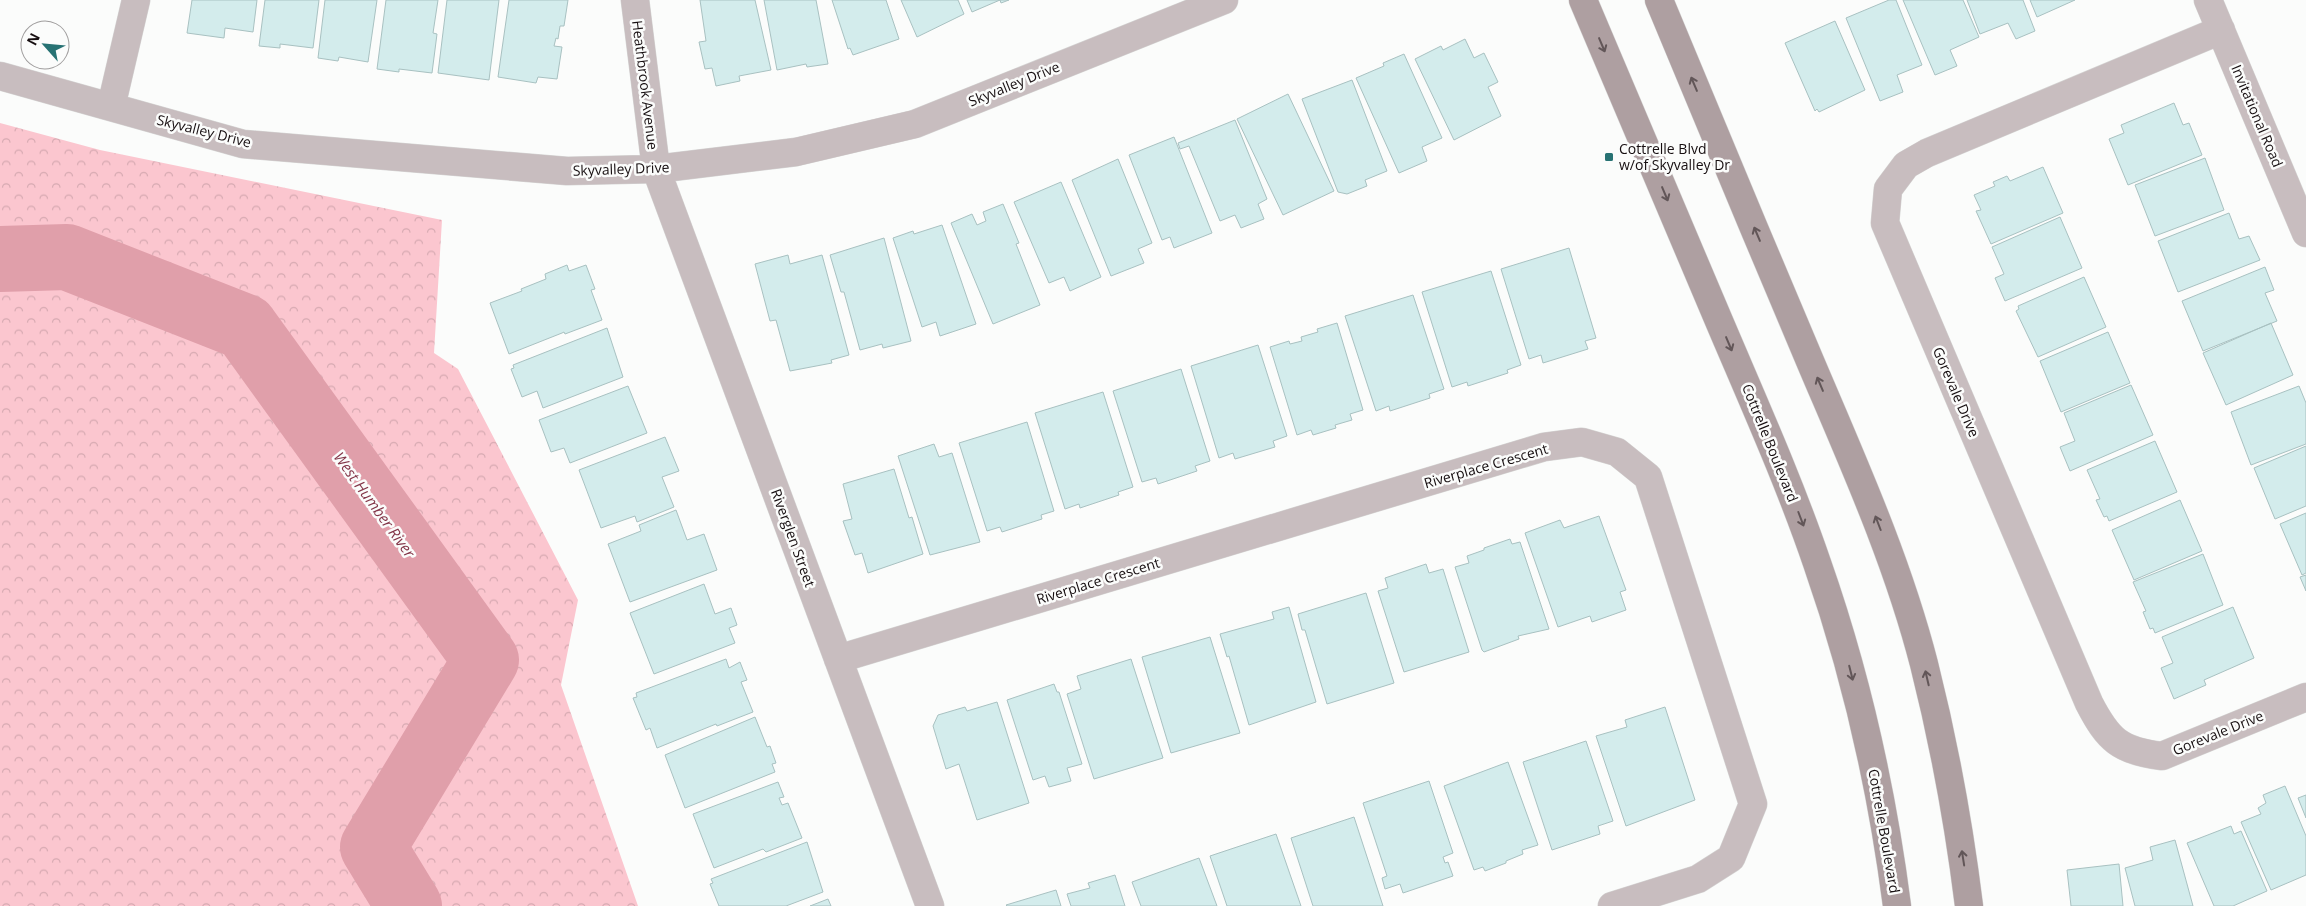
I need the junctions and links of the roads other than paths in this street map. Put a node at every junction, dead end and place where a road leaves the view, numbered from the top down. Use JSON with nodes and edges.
{"nodes":[{"id":1,"x":136,"y":0,"type":"edge"},
{"id":2,"x":635,"y":0,"type":"edge"},
{"id":3,"x":1583,"y":0,"type":"edge"},
{"id":4,"x":1659,"y":0,"type":"edge"},
{"id":5,"x":2208,"y":0,"type":"edge"},
{"id":6,"x":1215,"y":2,"type":"edge"},
{"id":7,"x":2221,"y":30,"type":"junction"},
{"id":8,"x":0,"y":76,"type":"edge"},
{"id":9,"x":110,"y":107,"type":"junction"},
{"id":10,"x":656,"y":169,"type":"junction"},
{"id":11,"x":2306,"y":233,"type":"edge"},
{"id":12,"x":838,"y":659,"type":"junction"},
{"id":13,"x":2306,"y":697,"type":"edge"},
{"id":14,"x":930,"y":906,"type":"edge"},
{"id":15,"x":1612,"y":906,"type":"edge"},
{"id":16,"x":1897,"y":906,"type":"edge"},
{"id":17,"x":1969,"y":906,"type":"edge"}],
"edges":[{"from":1,"to":9,"type":"street"},
{"from":2,"to":10,"type":"street","name":"Heathbrook Avenue"},
{"from":3,"to":16,"type":"main road","name":"Cottrelle Boulevard","one_way":true},
{"from":17,"to":4,"type":"main road","one_way":true},
{"from":5,"to":7,"type":"street","name":"Invitational Road"},
{"from":6,"to":10,"type":"street","name":"Skyvalley Drive"},
{"from":7,"to":11,"type":"street","name":"Invitational Road"},
{"from":7,"to":13,"type":"street","name":"Gorevale Drive"},
{"from":8,"to":9,"type":"street","name":"Skyvalley Drive"},
{"from":9,"to":10,"type":"street","name":"Skyvalley Drive"},
{"from":10,"to":12,"type":"street","name":"Riverglen Street"},
{"from":12,"to":14,"type":"street","name":"Riverglen Street"},
{"from":12,"to":15,"type":"street","name":"Riverplace Crescent"}]}
